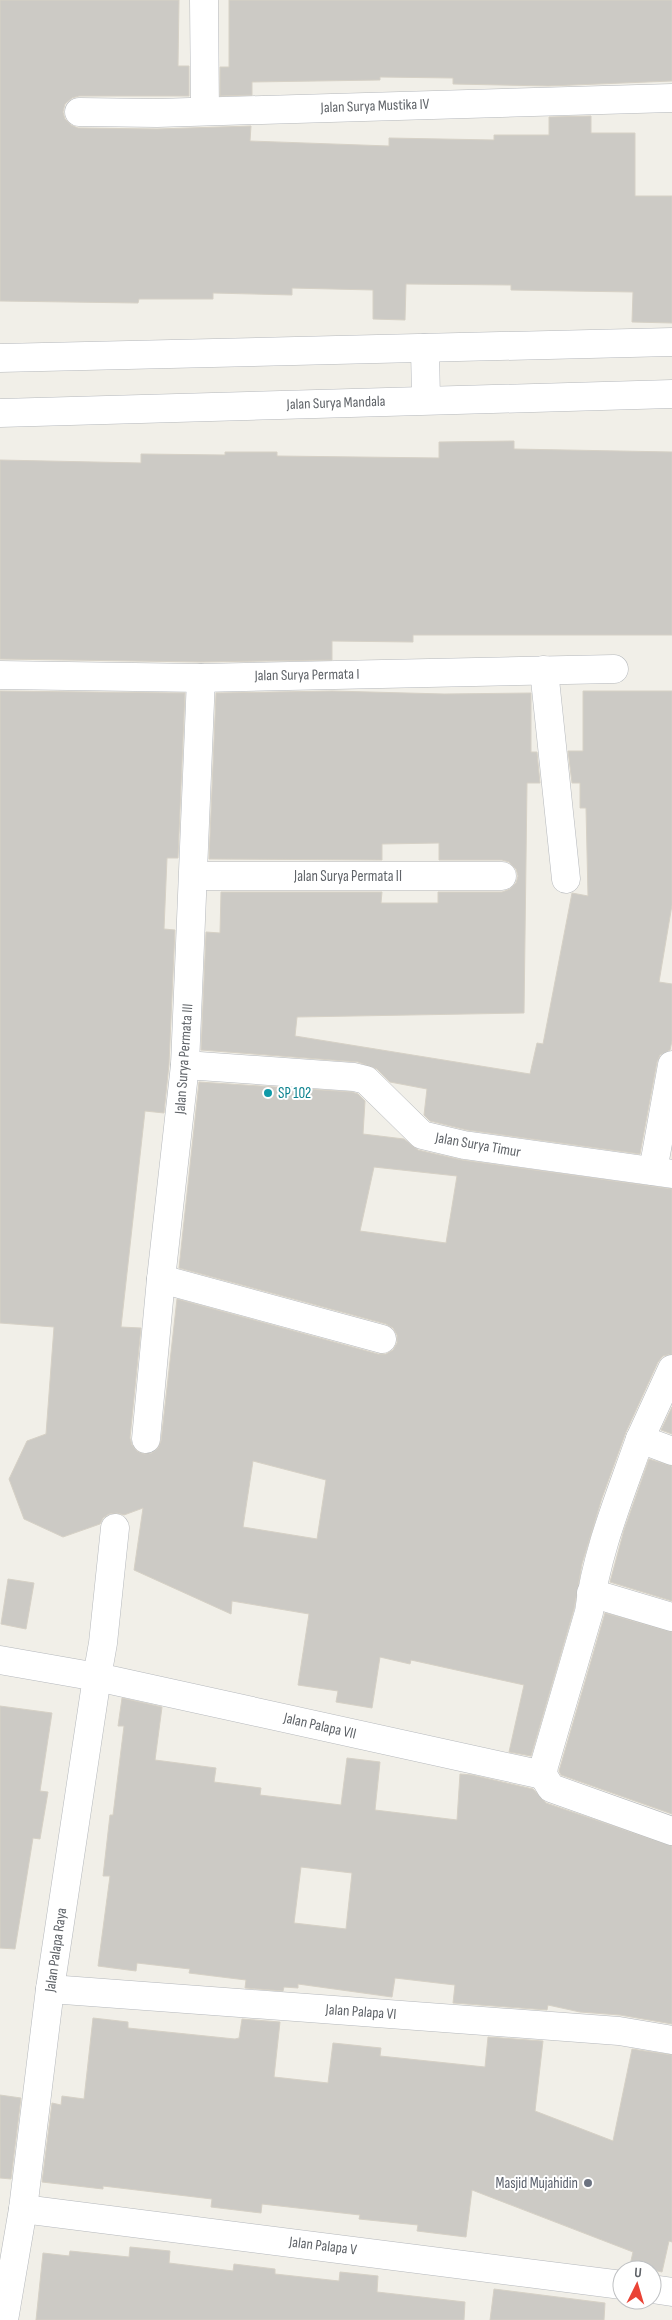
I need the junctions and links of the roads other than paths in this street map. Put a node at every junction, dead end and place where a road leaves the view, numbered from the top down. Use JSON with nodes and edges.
{"nodes":[{"id":1,"x":204,"y":0,"type":"edge"},
{"id":2,"x":672,"y":98,"type":"edge"},
{"id":3,"x":205,"y":111,"type":"junction"},
{"id":4,"x":79,"y":112,"type":"dead end"},
{"id":5,"x":672,"y":342,"type":"edge"},
{"id":6,"x":424,"y":348,"type":"junction"},
{"id":7,"x":0,"y":358,"type":"edge"},
{"id":8,"x":672,"y":394,"type":"edge"},
{"id":9,"x":426,"y":400,"type":"junction"},
{"id":10,"x":0,"y":413,"type":"edge"},
{"id":11,"x":614,"y":669,"type":"dead end"},
{"id":12,"x":544,"y":670,"type":"junction"},
{"id":13,"x":0,"y":675,"type":"edge"},
{"id":14,"x":201,"y":678,"type":"junction"},
{"id":15,"x":194,"y":876,"type":"junction"},
{"id":16,"x":502,"y":876,"type":"dead end"},
{"id":17,"x":566,"y":879,"type":"dead end"},
{"id":18,"x":185,"y":1065,"type":"junction"},
{"id":19,"x":672,"y":1065,"type":"edge"},
{"id":20,"x":662,"y":1172,"type":"edge"},
{"id":21,"x":161,"y":1279,"type":"junction"},
{"id":22,"x":382,"y":1339,"type":"dead end"},
{"id":23,"x":672,"y":1369,"type":"edge"},
{"id":24,"x":146,"y":1439,"type":"dead end"},
{"id":25,"x":640,"y":1439,"type":"junction"},
{"id":26,"x":672,"y":1451,"type":"edge"},
{"id":27,"x":115,"y":1528,"type":"dead end"},
{"id":28,"x":591,"y":1594,"type":"junction"},
{"id":29,"x":672,"y":1617,"type":"edge"},
{"id":30,"x":0,"y":1660,"type":"edge"},
{"id":31,"x":97,"y":1677,"type":"junction"},
{"id":32,"x":543,"y":1775,"type":"junction"},
{"id":33,"x":672,"y":1831,"type":"edge"},
{"id":34,"x":50,"y":1989,"type":"junction"},
{"id":35,"x":672,"y":2040,"type":"edge"},
{"id":36,"x":24,"y":2209,"type":"junction"},
{"id":37,"x":612,"y":2284,"type":"edge"},
{"id":38,"x":4,"y":2320,"type":"edge"}],
"edges":[{"from":1,"to":3,"type":"street"},
{"from":2,"to":3,"type":"street","name":"Jalan Surya Mustika IV"},
{"from":3,"to":4,"type":"street","name":"Jalan Surya Mustika IV"},
{"from":5,"to":6,"type":"street"},
{"from":6,"to":7,"type":"street"},
{"from":6,"to":9,"type":"street"},
{"from":8,"to":9,"type":"street","name":"Jalan Surya Mandala"},
{"from":9,"to":10,"type":"street","name":"Jalan Surya Mandala"},
{"from":11,"to":12,"type":"street","name":"Jalan Surya Permata I"},
{"from":12,"to":14,"type":"street","name":"Jalan Surya Permata I"},
{"from":12,"to":17,"type":"street"},
{"from":13,"to":14,"type":"street","name":"Jalan Surya Permata I"},
{"from":14,"to":15,"type":"street","name":"Jalan Surya Permata III"},
{"from":15,"to":16,"type":"street","name":"Jalan Surya Permata II"},
{"from":15,"to":18,"type":"street","name":"Jalan Surya Permata III"},
{"from":18,"to":20,"type":"street","name":"Jalan Surya Timur"},
{"from":18,"to":21,"type":"street","name":"Jalan Surya Permata III"},
{"from":19,"to":20,"type":"street"},
{"from":21,"to":22,"type":"street"},
{"from":21,"to":24,"type":"street","name":"Jalan Surya Permata III"},
{"from":23,"to":25,"type":"street"},
{"from":25,"to":26,"type":"street"},
{"from":25,"to":28,"type":"street"},
{"from":27,"to":31,"type":"street","name":"Jalan Palapa Raya"},
{"from":28,"to":29,"type":"street"},
{"from":28,"to":32,"type":"street"},
{"from":30,"to":31,"type":"street"},
{"from":31,"to":32,"type":"street","name":"Jalan Palapa VII"},
{"from":31,"to":34,"type":"street","name":"Jalan Palapa Raya"},
{"from":32,"to":33,"type":"street"},
{"from":34,"to":35,"type":"street","name":"Jalan Palapa VI"},
{"from":34,"to":36,"type":"street","name":"Jalan Palapa Raya"},
{"from":36,"to":37,"type":"street","name":"Jalan Palapa V"},
{"from":36,"to":38,"type":"street","name":"Jalan Palapa Raya"}]}
